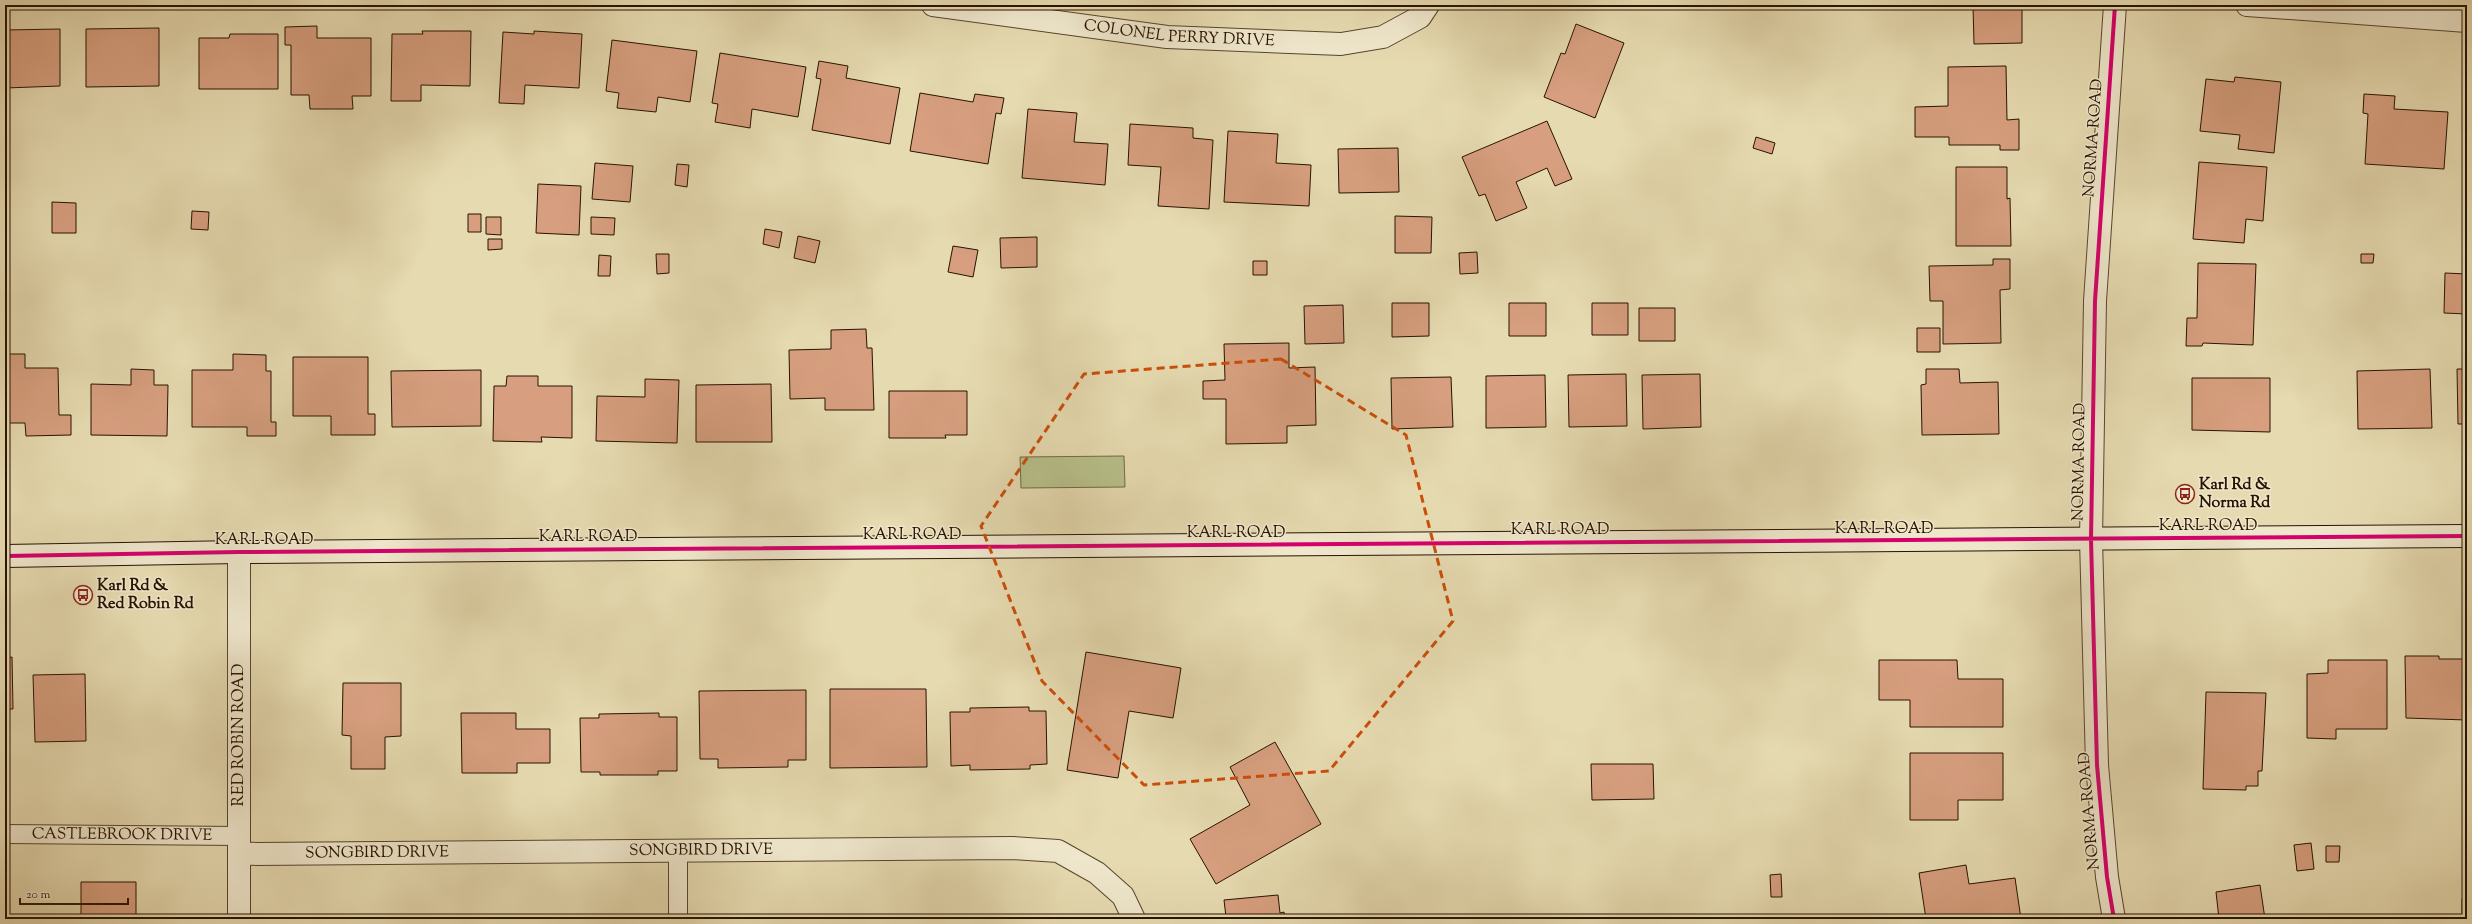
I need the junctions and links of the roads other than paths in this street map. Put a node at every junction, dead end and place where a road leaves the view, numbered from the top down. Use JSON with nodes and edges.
{"nodes":[{"id":1,"x":933,"y":5,"type":"edge"},
{"id":2,"x":2115,"y":5,"type":"edge"},
{"id":3,"x":2247,"y":5,"type":"edge"},
{"id":4,"x":1424,"y":11,"type":"edge"},
{"id":5,"x":2467,"y":21,"type":"edge"},
{"id":6,"x":2467,"y":536,"type":"edge"},
{"id":7,"x":2091,"y":539,"type":"junction"},
{"id":8,"x":239,"y":552,"type":"junction"},
{"id":9,"x":5,"y":556,"type":"edge"},
{"id":10,"x":5,"y":834,"type":"edge"},
{"id":11,"x":239,"y":845,"type":"junction"},
{"id":12,"x":678,"y":851,"type":"junction"},
{"id":13,"x":239,"y":919,"type":"edge"},
{"id":14,"x":678,"y":919,"type":"edge"},
{"id":15,"x":1134,"y":919,"type":"edge"},
{"id":16,"x":2114,"y":919,"type":"edge"}],
"edges":[{"from":1,"to":4,"type":"street","name":"COLONEL PERRY DRIVE"},
{"from":2,"to":7,"type":"street","name":"NORMA ROAD"},
{"from":3,"to":5,"type":"street"},
{"from":6,"to":7,"type":"street","name":"KARL ROAD"},
{"from":7,"to":8,"type":"street","name":"KARL ROAD"},
{"from":7,"to":16,"type":"street","name":"NORMA ROAD"},
{"from":8,"to":9,"type":"street","name":"KARL ROAD"},
{"from":8,"to":11,"type":"street","name":"RED ROBIN ROAD"},
{"from":10,"to":11,"type":"lane","name":"CASTLEBROOK DRIVE"},
{"from":11,"to":12,"type":"street","name":"SONGBIRD DRIVE"},
{"from":11,"to":13,"type":"street","name":"RED ROBIN ROAD"},
{"from":12,"to":14,"type":"lane"},
{"from":12,"to":15,"type":"street","name":"SONGBIRD DRIVE"}]}
